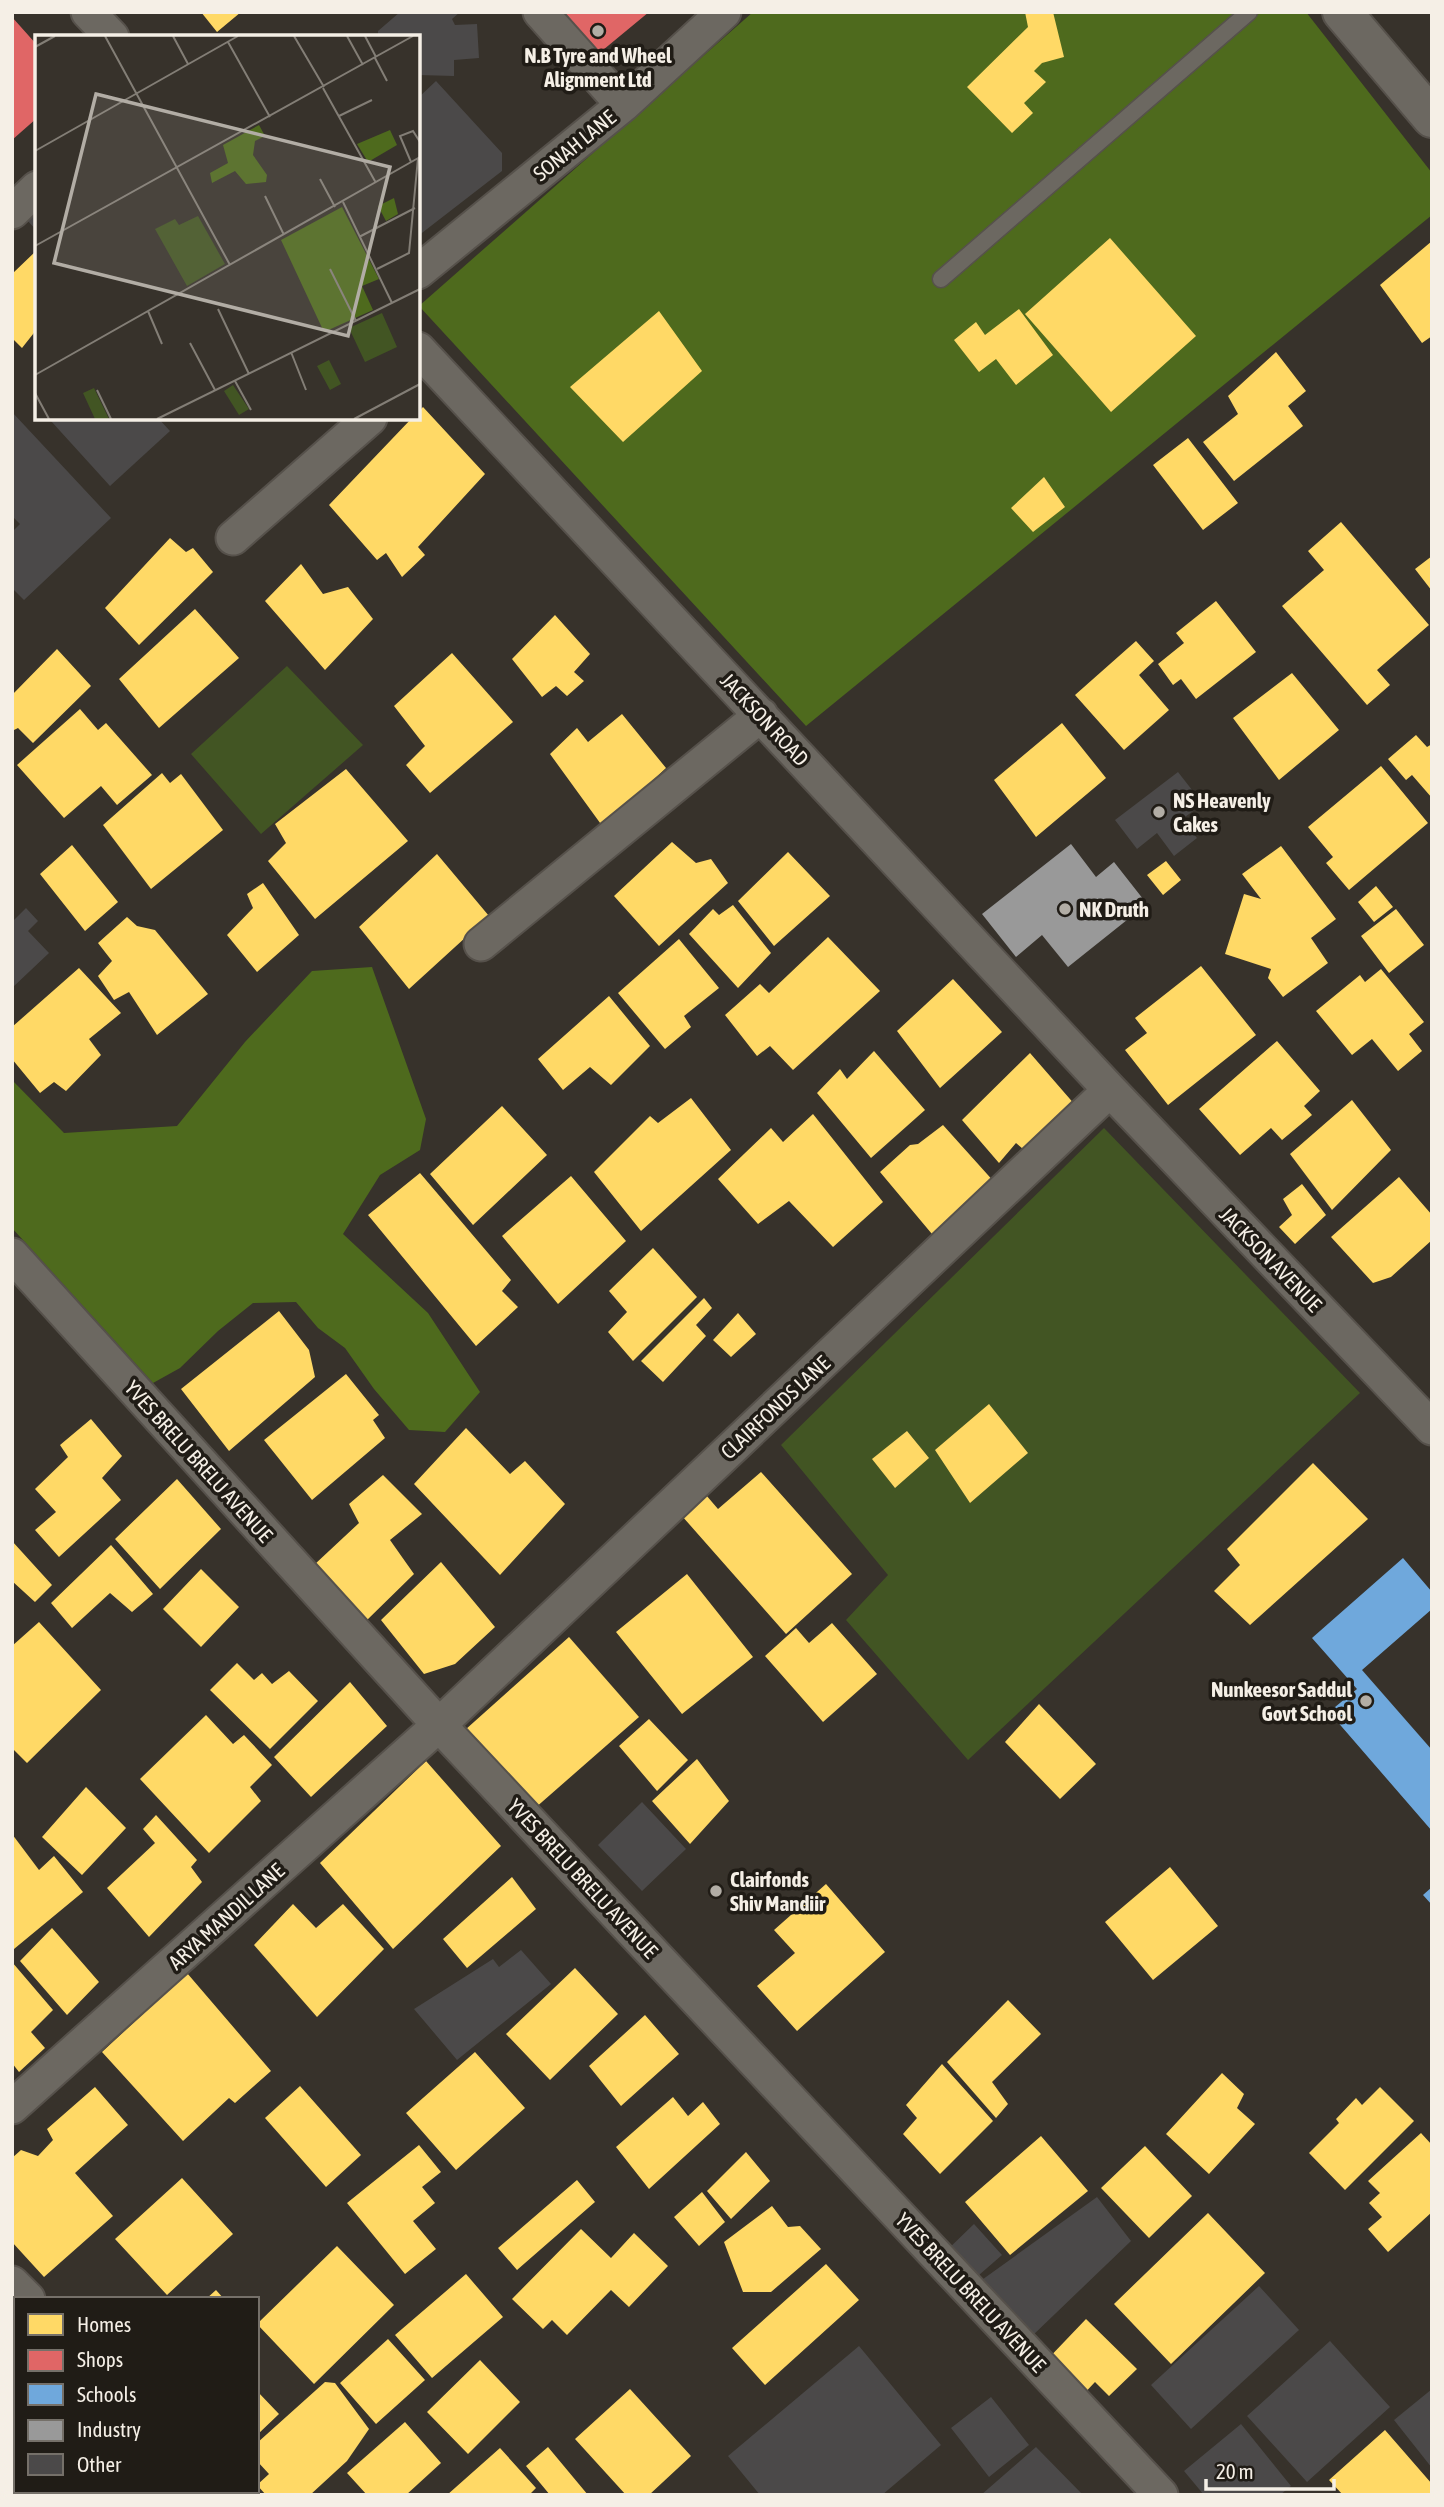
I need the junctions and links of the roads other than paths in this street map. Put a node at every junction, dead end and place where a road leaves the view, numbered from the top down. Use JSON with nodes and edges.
{"nodes":[{"id":1,"x":88,"y":12,"type":"edge"},
{"id":2,"x":540,"y":12,"type":"edge"},
{"id":3,"x":724,"y":12,"type":"edge"},
{"id":4,"x":1250,"y":12,"type":"edge"},
{"id":5,"x":1342,"y":12,"type":"edge"},
{"id":6,"x":110,"y":35,"type":"edge"},
{"id":7,"x":623,"y":105,"type":"junction"},
{"id":8,"x":1432,"y":118,"type":"edge"},
{"id":9,"x":35,"y":190,"type":"edge"},
{"id":10,"x":12,"y":212,"type":"edge"},
{"id":11,"x":420,"y":270,"type":"edge"},
{"id":12,"x":941,"y":279,"type":"dead end"},
{"id":13,"x":423,"y":363,"type":"edge"},
{"id":14,"x":368,"y":420,"type":"edge"},
{"id":15,"x":233,"y":538,"type":"dead end"},
{"id":16,"x":761,"y":715,"type":"junction"},
{"id":17,"x":481,"y":944,"type":"dead end"},
{"id":18,"x":1110,"y":1090,"type":"junction"},
{"id":19,"x":12,"y":1255,"type":"edge"},
{"id":20,"x":1432,"y":1428,"type":"edge"},
{"id":21,"x":439,"y":1725,"type":"junction"},
{"id":22,"x":12,"y":2107,"type":"edge"},
{"id":23,"x":12,"y":2283,"type":"edge"},
{"id":24,"x":26,"y":2297,"type":"edge"},
{"id":25,"x":1161,"y":2495,"type":"edge"}],
"edges":[{"from":1,"to":6,"type":"street"},
{"from":2,"to":7,"type":"street"},
{"from":3,"to":7,"type":"street","name":"SONAH LANE"},
{"from":4,"to":12,"type":"lane"},
{"from":5,"to":8,"type":"street"},
{"from":7,"to":11,"type":"street","name":"SONAH LANE"},
{"from":9,"to":10,"type":"street"},
{"from":13,"to":16,"type":"street","name":"JACKSON ROAD"},
{"from":14,"to":15,"type":"street"},
{"from":16,"to":17,"type":"street"},
{"from":16,"to":18,"type":"street","name":"JACKSON ROAD"},
{"from":18,"to":20,"type":"street","name":"JACKSON AVENUE"},
{"from":18,"to":21,"type":"street","name":"CLAIRFONDS LANE"},
{"from":19,"to":21,"type":"street","name":"YVES BRELU BRELU AVENUE"},
{"from":21,"to":22,"type":"street","name":"ARYA MANDIL LANE"},
{"from":21,"to":25,"type":"street","name":"YVES BRELU BRELU AVENUE"},
{"from":23,"to":24,"type":"street"}]}
